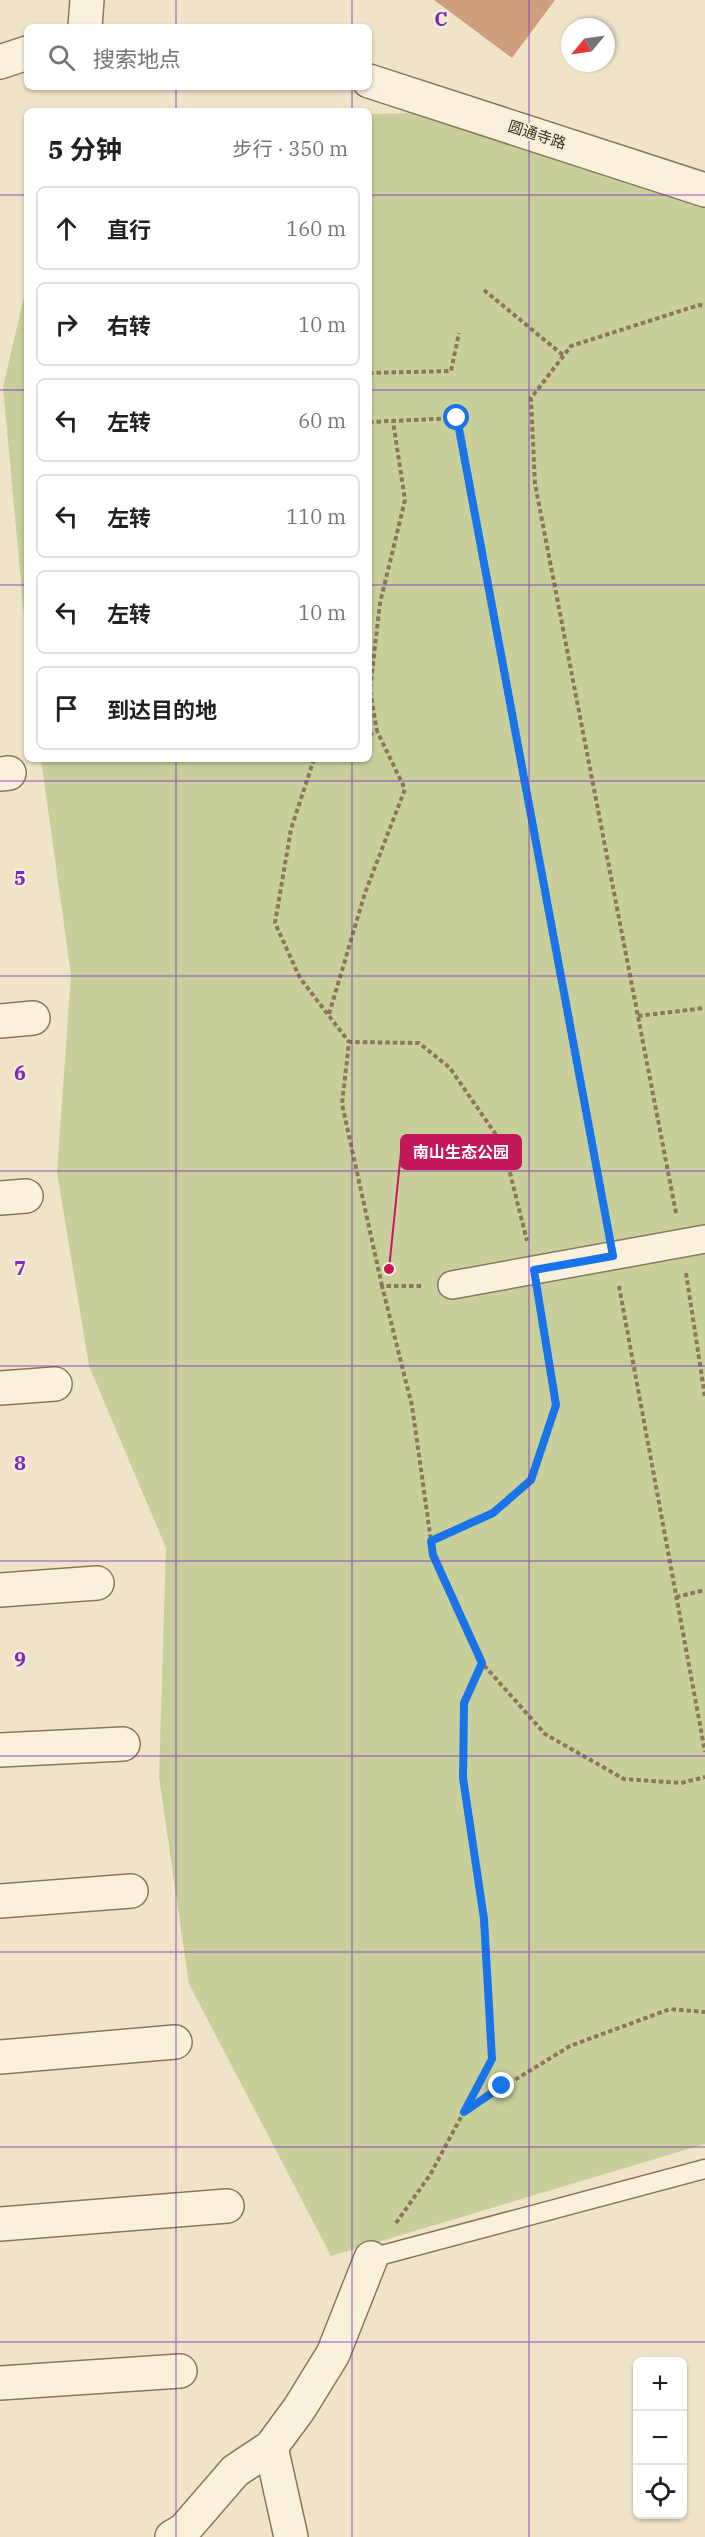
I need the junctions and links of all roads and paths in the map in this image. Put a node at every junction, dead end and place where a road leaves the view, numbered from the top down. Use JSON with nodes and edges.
{"nodes":[{"id":1,"x":87,"y":0,"type":"edge"},
{"id":2,"x":85,"y":24,"type":"edge"},
{"id":3,"x":24,"y":54,"type":"edge"},
{"id":4,"x":0,"y":62,"type":"edge"},
{"id":5,"x":372,"y":82,"type":"edge"},
{"id":6,"x":705,"y":190,"type":"edge"},
{"id":7,"x":484,"y":290,"type":"dead end"},
{"id":8,"x":705,"y":306,"type":"edge"},
{"id":9,"x":459,"y":333,"type":"dead end"},
{"id":10,"x":564,"y":356,"type":"junction"},
{"id":11,"x":372,"y":373,"type":"edge"},
{"id":12,"x":393,"y":421,"type":"junction"},
{"id":13,"x":372,"y":422,"type":"edge"},
{"id":14,"x":372,"y":673,"type":"edge"},
{"id":15,"x":372,"y":702,"type":"edge"},
{"id":16,"x":377,"y":731,"type":"junction"},
{"id":17,"x":372,"y":734,"type":"edge"},
{"id":18,"x":313,"y":762,"type":"edge"},
{"id":19,"x":705,"y":1008,"type":"edge"},
{"id":20,"x":328,"y":1014,"type":"junction"},
{"id":21,"x":638,"y":1016,"type":"junction"},
{"id":22,"x":33,"y":1018,"type":"dead end"},
{"id":23,"x":0,"y":1021,"type":"edge"},
{"id":24,"x":349,"y":1042,"type":"junction"},
{"id":25,"x":693,"y":1241,"type":"edge"},
{"id":26,"x":613,"y":1256,"type":"junction"},
{"id":27,"x":534,"y":1270,"type":"junction"},
{"id":28,"x":453,"y":1285,"type":"joint"},
{"id":29,"x":382,"y":1286,"type":"junction"},
{"id":30,"x":56,"y":1384,"type":"dead end"},
{"id":31,"x":0,"y":1388,"type":"edge"},
{"id":32,"x":705,"y":1397,"type":"edge"},
{"id":33,"x":431,"y":1541,"type":"junction"},
{"id":34,"x":97,"y":1583,"type":"dead end"},
{"id":35,"x":0,"y":1590,"type":"edge"},
{"id":36,"x":705,"y":1590,"type":"edge"},
{"id":37,"x":676,"y":1597,"type":"junction"},
{"id":38,"x":482,"y":1663,"type":"junction"},
{"id":39,"x":123,"y":1744,"type":"dead end"},
{"id":40,"x":0,"y":1750,"type":"edge"},
{"id":41,"x":705,"y":1752,"type":"edge"},
{"id":42,"x":705,"y":1777,"type":"edge"},
{"id":43,"x":132,"y":1891,"type":"dead end"},
{"id":44,"x":0,"y":1901,"type":"edge"},
{"id":45,"x":705,"y":2012,"type":"edge"},
{"id":46,"x":175,"y":2042,"type":"dead end"},
{"id":47,"x":0,"y":2057,"type":"edge"},
{"id":48,"x":464,"y":2112,"type":"junction"},
{"id":49,"x":705,"y":2169,"type":"edge"},
{"id":50,"x":227,"y":2206,"type":"dead end"},
{"id":51,"x":0,"y":2224,"type":"edge"},
{"id":52,"x":371,"y":2258,"type":"junction"},
{"id":53,"x":180,"y":2371,"type":"dead end"},
{"id":54,"x":0,"y":2383,"type":"edge"},
{"id":55,"x":271,"y":2446,"type":"junction"},
{"id":56,"x":172,"y":2537,"type":"edge"},
{"id":57,"x":291,"y":2537,"type":"edge"}],
"edges":[{"from":1,"to":2,"type":"street"},
{"from":3,"to":4,"type":"street"},
{"from":5,"to":6,"type":"street","name":"圆通寺路"},
{"from":7,"to":10,"type":"path"},
{"from":8,"to":10,"type":"path"},
{"from":9,"to":11,"type":"path"},
{"from":10,"to":21,"type":"path"},
{"from":12,"to":13,"type":"path"},
{"from":12,"to":14,"type":"path"},
{"from":12,"to":26,"type":"path"},
{"from":15,"to":16,"type":"path"},
{"from":16,"to":17,"type":"path"},
{"from":16,"to":20,"type":"path"},
{"from":18,"to":20,"type":"path"},
{"from":19,"to":21,"type":"path"},
{"from":20,"to":24,"type":"path"},
{"from":21,"to":25,"type":"path"},
{"from":22,"to":23,"type":"street"},
{"from":24,"to":27,"type":"path"},
{"from":24,"to":29,"type":"path"},
{"from":25,"to":26,"type":"street"},
{"from":25,"to":32,"type":"path"},
{"from":26,"to":27,"type":"street"},
{"from":26,"to":37,"type":"path"},
{"from":27,"to":28,"type":"street"},
{"from":27,"to":33,"type":"path"},
{"from":28,"to":29,"type":"path"},
{"from":29,"to":33,"type":"path"},
{"from":30,"to":31,"type":"street"},
{"from":33,"to":38,"type":"path"},
{"from":34,"to":35,"type":"street"},
{"from":36,"to":37,"type":"path"},
{"from":37,"to":41,"type":"path"},
{"from":38,"to":42,"type":"path"},
{"from":38,"to":48,"type":"path"},
{"from":39,"to":40,"type":"street"},
{"from":43,"to":44,"type":"street"},
{"from":45,"to":48,"type":"path"},
{"from":46,"to":47,"type":"street"},
{"from":48,"to":52,"type":"path"},
{"from":49,"to":52,"type":"lane"},
{"from":50,"to":51,"type":"street"},
{"from":52,"to":55,"type":"street"},
{"from":53,"to":54,"type":"street"},
{"from":55,"to":56,"type":"street"},
{"from":55,"to":57,"type":"street"}]}
